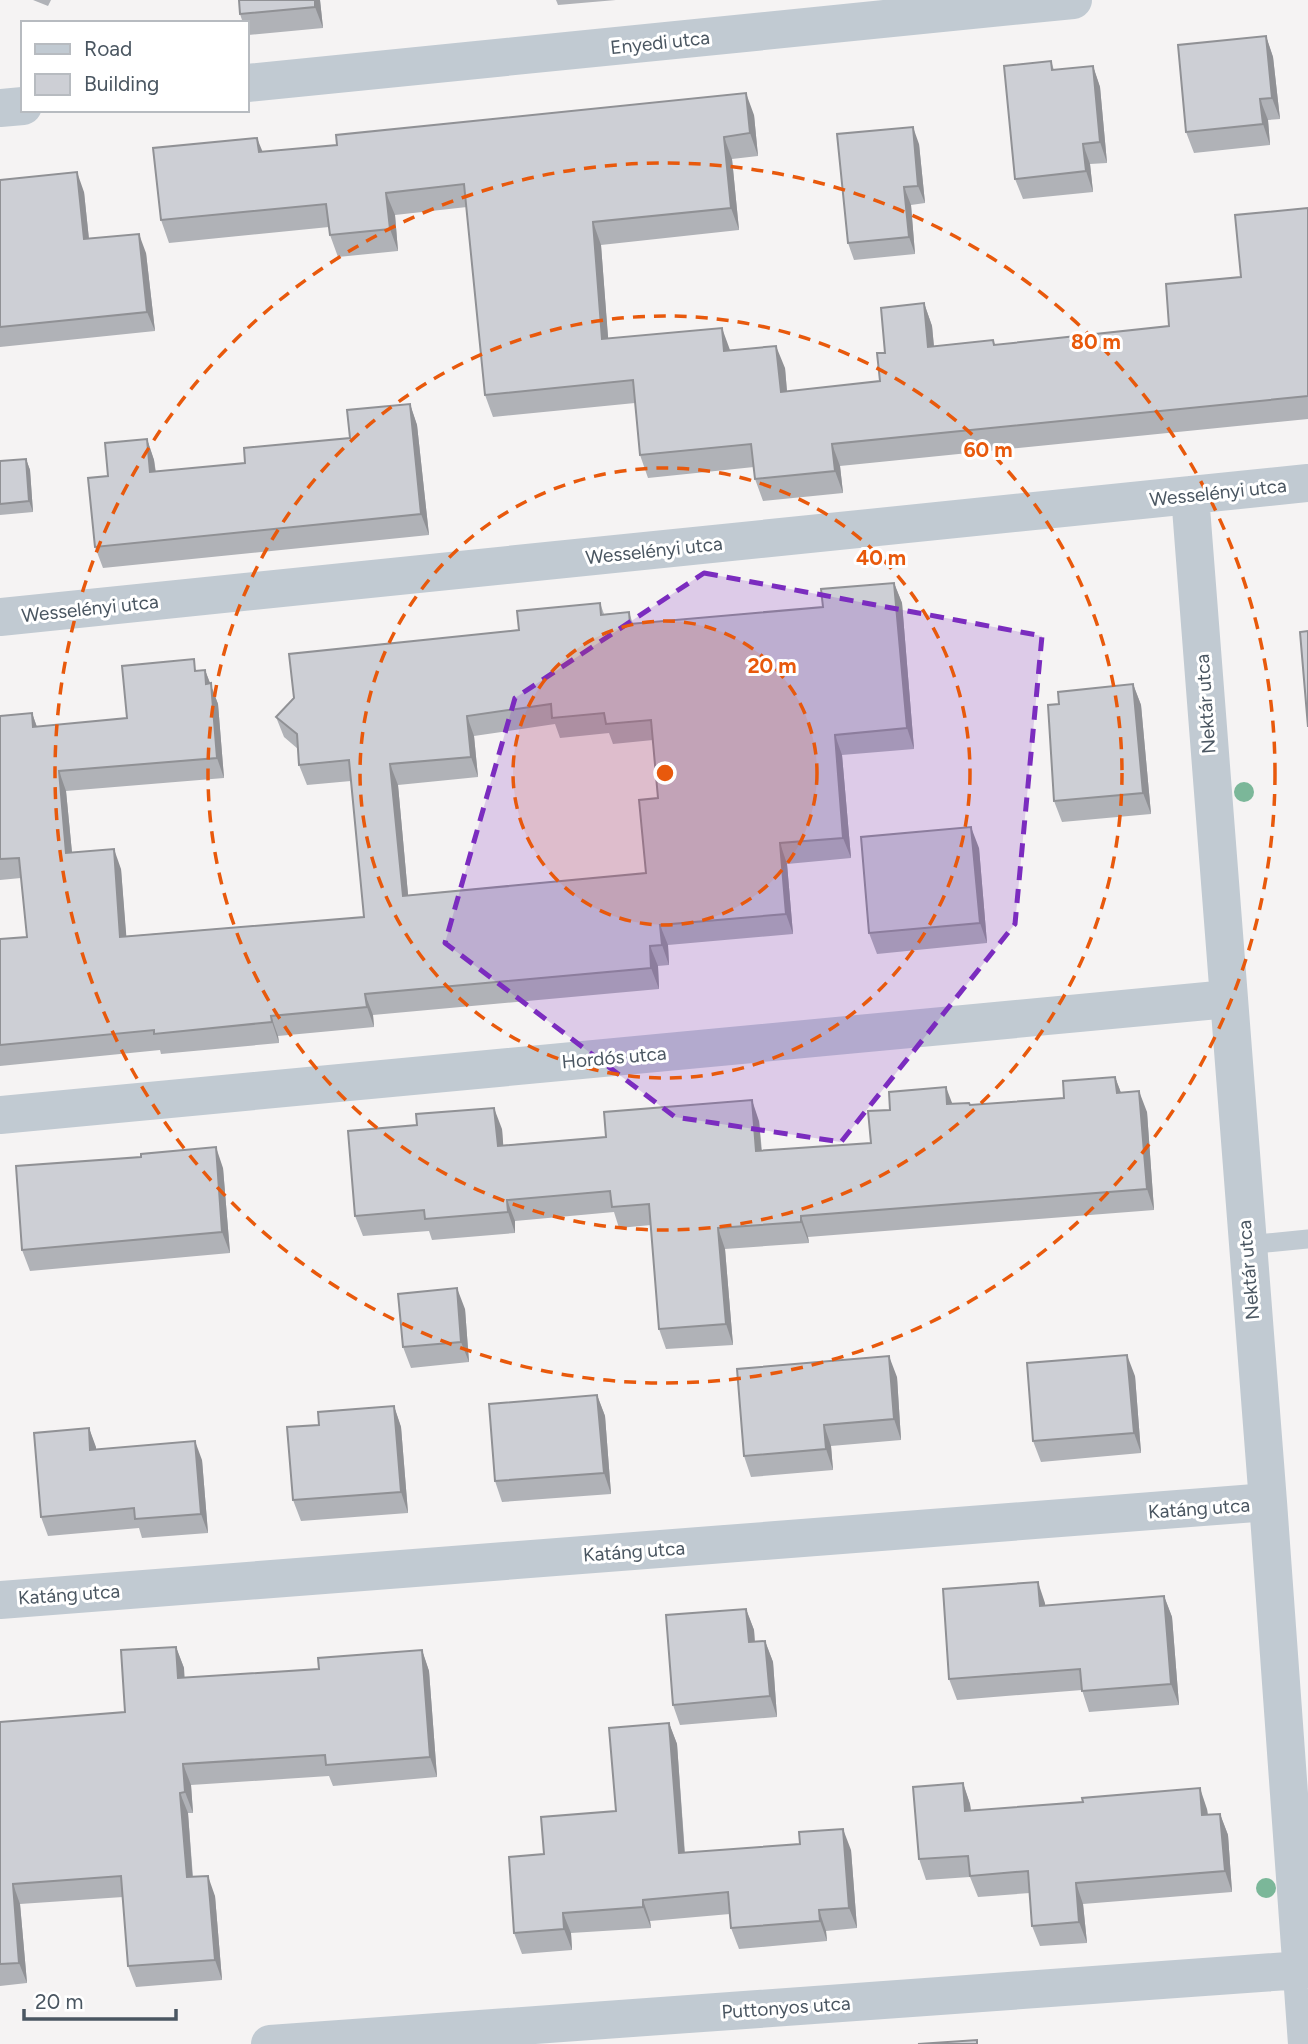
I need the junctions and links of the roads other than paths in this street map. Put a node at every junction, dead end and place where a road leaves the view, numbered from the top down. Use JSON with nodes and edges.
{"nodes":[{"id":1,"x":1073,"y":0,"type":"edge"},
{"id":2,"x":248,"y":83,"type":"edge"},
{"id":3,"x":21,"y":106,"type":"edge"},
{"id":4,"x":0,"y":108,"type":"edge"},
{"id":5,"x":1308,"y":483,"type":"edge"},
{"id":6,"x":1190,"y":495,"type":"junction"},
{"id":7,"x":0,"y":617,"type":"edge"},
{"id":8,"x":1228,"y":999,"type":"junction"},
{"id":9,"x":0,"y":1115,"type":"edge"},
{"id":10,"x":1308,"y":1239,"type":"edge"},
{"id":11,"x":1246,"y":1245,"type":"junction"},
{"id":12,"x":1268,"y":1502,"type":"junction"},
{"id":13,"x":0,"y":1600,"type":"edge"},
{"id":14,"x":1302,"y":1970,"type":"junction"},
{"id":15,"x":270,"y":2044,"type":"edge"},
{"id":16,"x":1307,"y":2044,"type":"edge"}],
"edges":[{"from":1,"to":2,"type":"street","name":"Enyedi utca"},
{"from":3,"to":4,"type":"street"},
{"from":5,"to":6,"type":"street","name":"Wesselényi utca"},
{"from":6,"to":7,"type":"street","name":"Wesselényi utca"},
{"from":6,"to":8,"type":"street","name":"Nektár utca"},
{"from":8,"to":9,"type":"street","name":"Hordós utca"},
{"from":8,"to":11,"type":"street","name":"Nektár utca"},
{"from":10,"to":11,"type":"lane"},
{"from":11,"to":12,"type":"street","name":"Nektár utca"},
{"from":12,"to":13,"type":"street","name":"Katáng utca"},
{"from":12,"to":14,"type":"street","name":"Nektár utca"},
{"from":14,"to":15,"type":"street","name":"Puttonyos utca"},
{"from":14,"to":16,"type":"street","name":"Nektár utca"}]}
